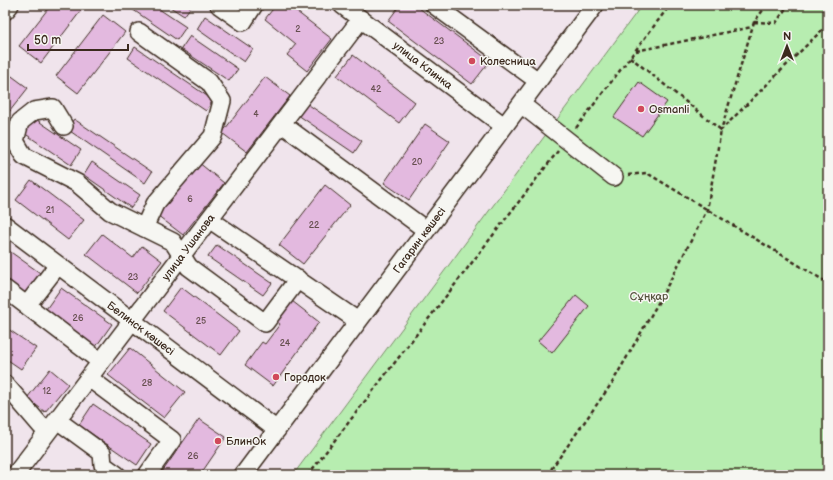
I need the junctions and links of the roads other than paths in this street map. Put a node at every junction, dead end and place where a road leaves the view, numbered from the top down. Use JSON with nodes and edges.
{"nodes":[{"id":1,"x":10,"y":5,"type":"edge"},
{"id":2,"x":219,"y":5,"type":"edge"},
{"id":3,"x":254,"y":5,"type":"edge"},
{"id":4,"x":342,"y":5,"type":"edge"},
{"id":5,"x":434,"y":5,"type":"edge"},
{"id":6,"x":595,"y":5,"type":"edge"},
{"id":7,"x":5,"y":11,"type":"edge"},
{"id":8,"x":361,"y":19,"type":"junction"},
{"id":9,"x":139,"y":32,"type":"dead end"},
{"id":10,"x":538,"y":81,"type":"junction"},
{"id":11,"x":520,"y":104,"type":"junction"},
{"id":12,"x":282,"y":124,"type":"junction"},
{"id":13,"x":64,"y":126,"type":"dead end"},
{"id":14,"x":504,"y":126,"type":"junction"},
{"id":15,"x":614,"y":177,"type":"road end"},
{"id":16,"x":209,"y":219,"type":"junction"},
{"id":17,"x":5,"y":225,"type":"edge"},
{"id":18,"x":144,"y":228,"type":"junction"},
{"id":19,"x":426,"y":230,"type":"junction"},
{"id":20,"x":182,"y":256,"type":"junction"},
{"id":21,"x":58,"y":265,"type":"junction"},
{"id":22,"x":298,"y":280,"type":"junction"},
{"id":23,"x":5,"y":289,"type":"edge"},
{"id":24,"x":27,"y":305,"type":"junction"},
{"id":25,"x":132,"y":321,"type":"junction"},
{"id":26,"x":358,"y":321,"type":"junction"},
{"id":27,"x":101,"y":362,"type":"junction"},
{"id":28,"x":89,"y":378,"type":"junction"},
{"id":29,"x":5,"y":384,"type":"edge"},
{"id":30,"x":52,"y":425,"type":"junction"},
{"id":31,"x":277,"y":430,"type":"junction"},
{"id":32,"x":99,"y":470,"type":"edge"},
{"id":33,"x":15,"y":475,"type":"edge"},
{"id":34,"x":117,"y":475,"type":"edge"},
{"id":35,"x":147,"y":475,"type":"edge"},
{"id":36,"x":243,"y":475,"type":"edge"}],
"edges":[{"from":1,"to":7,"type":"street"},
{"from":2,"to":3,"type":"street"},
{"from":4,"to":8,"type":"street","name":"улица Клинка"},
{"from":5,"to":10,"type":"street"},
{"from":6,"to":10,"type":"street","name":"Гагарин көшесі"},
{"from":8,"to":12,"type":"street","name":"улица Ушанова"},
{"from":8,"to":14,"type":"street","name":"улица Клинка"},
{"from":9,"to":18,"type":"street"},
{"from":10,"to":11,"type":"street","name":"Гагарин көшесі"},
{"from":11,"to":14,"type":"street","name":"Гагарин көшесі"},
{"from":11,"to":15,"type":"street"},
{"from":12,"to":16,"type":"street","name":"улица Ушанова"},
{"from":12,"to":19,"type":"street"},
{"from":13,"to":18,"type":"street"},
{"from":14,"to":19,"type":"street","name":"Гагарин көшесі"},
{"from":16,"to":20,"type":"street","name":"улица Ушанова"},
{"from":16,"to":22,"type":"street"},
{"from":17,"to":21,"type":"street","name":"Белинск көшесі"},
{"from":18,"to":20,"type":"street"},
{"from":19,"to":26,"type":"street","name":"Гагарин көшесі"},
{"from":20,"to":22,"type":"street"},
{"from":20,"to":25,"type":"street","name":"улица Ушанова"},
{"from":21,"to":24,"type":"street"},
{"from":21,"to":25,"type":"street","name":"Белинск көшесі"},
{"from":22,"to":26,"type":"street"},
{"from":23,"to":24,"type":"street"},
{"from":24,"to":27,"type":"street"},
{"from":25,"to":27,"type":"street","name":"улица Ушанова"},
{"from":25,"to":31,"type":"street","name":"Белинск көшесі"},
{"from":26,"to":31,"type":"street","name":"Гагарин көшесі"},
{"from":27,"to":28,"type":"street","name":"улица Ушанова"},
{"from":28,"to":30,"type":"street","name":"улица Ушанова"},
{"from":28,"to":35,"type":"street"},
{"from":29,"to":30,"type":"street"},
{"from":30,"to":32,"type":"street"},
{"from":30,"to":33,"type":"street","name":"улица Ушанова"},
{"from":31,"to":36,"type":"street","name":"Гагарин көшесі"},
{"from":32,"to":34,"type":"street"}]}
